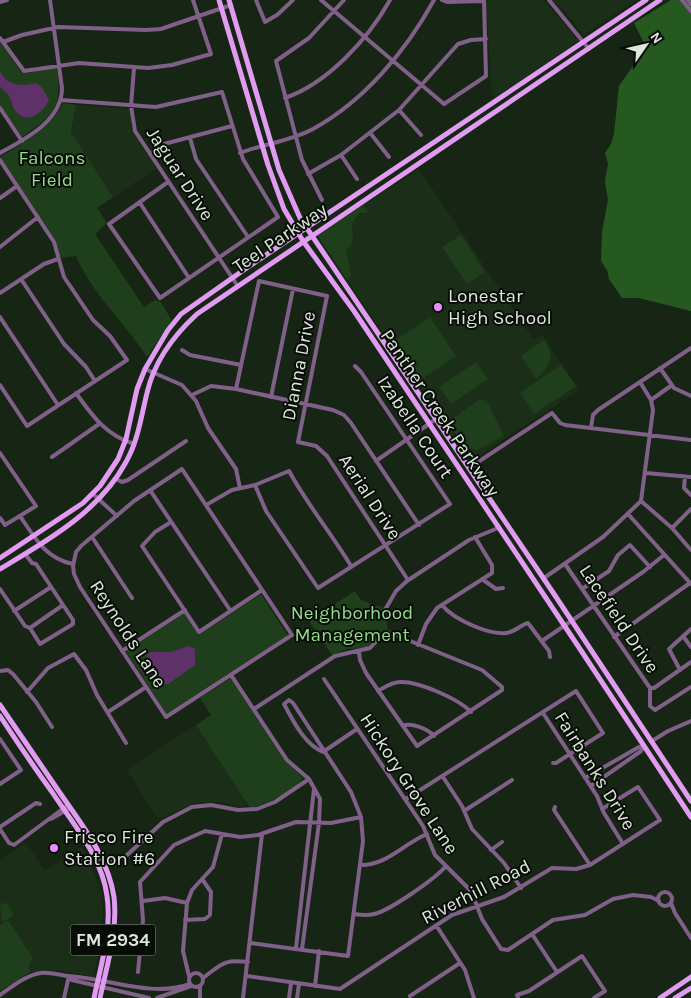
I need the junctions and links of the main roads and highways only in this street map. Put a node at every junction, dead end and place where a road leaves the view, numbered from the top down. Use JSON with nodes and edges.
{"nodes":[{"id":1,"x":219,"y":0,"type":"edge"},
{"id":2,"x":645,"y":0,"type":"edge"},
{"id":3,"x":660,"y":0,"type":"edge"},
{"id":4,"x":230,"y":2,"type":"edge"},
{"id":5,"x":649,"y":8,"type":"junction"},
{"id":6,"x":513,"y":90,"type":"junction"},
{"id":7,"x":518,"y":97,"type":"junction"},
{"id":8,"x":408,"y":160,"type":"junction"},
{"id":9,"x":413,"y":167,"type":"junction"},
{"id":10,"x":357,"y":193,"type":"junction"},
{"id":11,"x":362,"y":201,"type":"junction"},
{"id":12,"x":306,"y":227,"type":"junction"},
{"id":13,"x":298,"y":233,"type":"junction"},
{"id":14,"x":312,"y":236,"type":"junction"},
{"id":15,"x":304,"y":241,"type":"junction"},
{"id":16,"x":346,"y":285,"type":"junction"},
{"id":17,"x":339,"y":290,"type":"junction"},
{"id":18,"x":386,"y":343,"type":"junction"},
{"id":19,"x":379,"y":348,"type":"junction"},
{"id":20,"x":506,"y":523,"type":"junction"},
{"id":21,"x":498,"y":528,"type":"junction"},
{"id":22,"x":0,"y":558,"type":"edge"},
{"id":23,"x":0,"y":570,"type":"edge"},
{"id":24,"x":544,"y":578,"type":"junction"},
{"id":25,"x":536,"y":584,"type":"junction"},
{"id":26,"x":0,"y":705,"type":"edge"},
{"id":27,"x":0,"y":716,"type":"edge"},
{"id":28,"x":652,"y":742,"type":"junction"},
{"id":29,"x":644,"y":746,"type":"junction"},
{"id":30,"x":691,"y":801,"type":"edge"},
{"id":31,"x":67,"y":808,"type":"junction"},
{"id":32,"x":691,"y":818,"type":"edge"},
{"id":33,"x":86,"y":832,"type":"junction"},
{"id":34,"x":81,"y":835,"type":"junction"},
{"id":35,"x":691,"y":977,"type":"edge"},
{"id":36,"x":100,"y":984,"type":"junction"},
{"id":37,"x":691,"y":988,"type":"edge"},
{"id":38,"x":94,"y":998,"type":"edge"},
{"id":39,"x":100,"y":998,"type":"edge"},
{"id":40,"x":660,"y":998,"type":"edge"},
{"id":41,"x":675,"y":998,"type":"edge"}],
"edges":[{"from":1,"to":13,"type":"main road","name":"Panther Creek Parkway"},
{"from":2,"to":5,"type":"main road"},
{"from":2,"to":6,"type":"main road","name":"Teel Parkway"},
{"from":3,"to":5,"type":"main road","name":"Teel Parkway"},
{"from":4,"to":12,"type":"main road","name":"Panther Creek Parkway"},
{"from":5,"to":7,"type":"main road","name":"Teel Parkway"},
{"from":6,"to":7,"type":"main road"},
{"from":6,"to":8,"type":"main road","name":"Teel Parkway"},
{"from":7,"to":9,"type":"main road","name":"Teel Parkway"},
{"from":8,"to":9,"type":"main road"},
{"from":8,"to":10,"type":"main road","name":"Teel Parkway"},
{"from":9,"to":11,"type":"main road","name":"Teel Parkway"},
{"from":10,"to":11,"type":"main road"},
{"from":10,"to":12,"type":"main road","name":"Teel Parkway"},
{"from":11,"to":14,"type":"main road","name":"Teel Parkway"},
{"from":12,"to":13,"type":"main road","name":"Teel Parkway"},
{"from":12,"to":14,"type":"main road","name":"Panther Creek Parkway"},
{"from":13,"to":15,"type":"main road","name":"Panther Creek Parkway"},
{"from":13,"to":22,"type":"main road","name":"Teel Parkway"},
{"from":14,"to":15,"type":"main road","name":"Teel Parkway"},
{"from":14,"to":16,"type":"main road","name":"Panther Creek Parkway"},
{"from":15,"to":17,"type":"main road","name":"Panther Creek Parkway"},
{"from":15,"to":23,"type":"main road","name":"Teel Parkway"},
{"from":16,"to":17,"type":"main road"},
{"from":16,"to":18,"type":"main road","name":"Panther Creek Parkway"},
{"from":17,"to":19,"type":"main road","name":"Panther Creek Parkway"},
{"from":18,"to":19,"type":"main road"},
{"from":18,"to":20,"type":"main road","name":"Panther Creek Parkway"},
{"from":19,"to":21,"type":"main road","name":"Panther Creek Parkway"},
{"from":20,"to":21,"type":"main road"},
{"from":20,"to":24,"type":"main road","name":"Panther Creek Parkway"},
{"from":21,"to":25,"type":"main road","name":"Panther Creek Parkway"},
{"from":24,"to":25,"type":"main road"},
{"from":24,"to":28,"type":"main road","name":"Panther Creek Parkway"},
{"from":25,"to":29,"type":"main road","name":"Panther Creek Parkway"},
{"from":26,"to":31,"type":"main road","number":"FM 2934"},
{"from":27,"to":31,"type":"main road","number":"FM 2934"},
{"from":28,"to":29,"type":"main road"},
{"from":28,"to":30,"type":"main road","name":"Panther Creek Parkway"},
{"from":29,"to":32,"type":"main road","name":"Panther Creek Parkway"},
{"from":31,"to":33,"type":"main road","number":"FM 2934"},
{"from":31,"to":34,"type":"main road","number":"FM 2934"},
{"from":33,"to":34,"type":"main road"},
{"from":33,"to":36,"type":"main road","number":"FM 2934"},
{"from":34,"to":36,"type":"main road","number":"FM 2934"},
{"from":35,"to":40,"type":"main road"},
{"from":36,"to":38,"type":"main road","number":"FM 2934"},
{"from":36,"to":39,"type":"main road","number":"FM 2934"},
{"from":37,"to":41,"type":"main road"}]}
